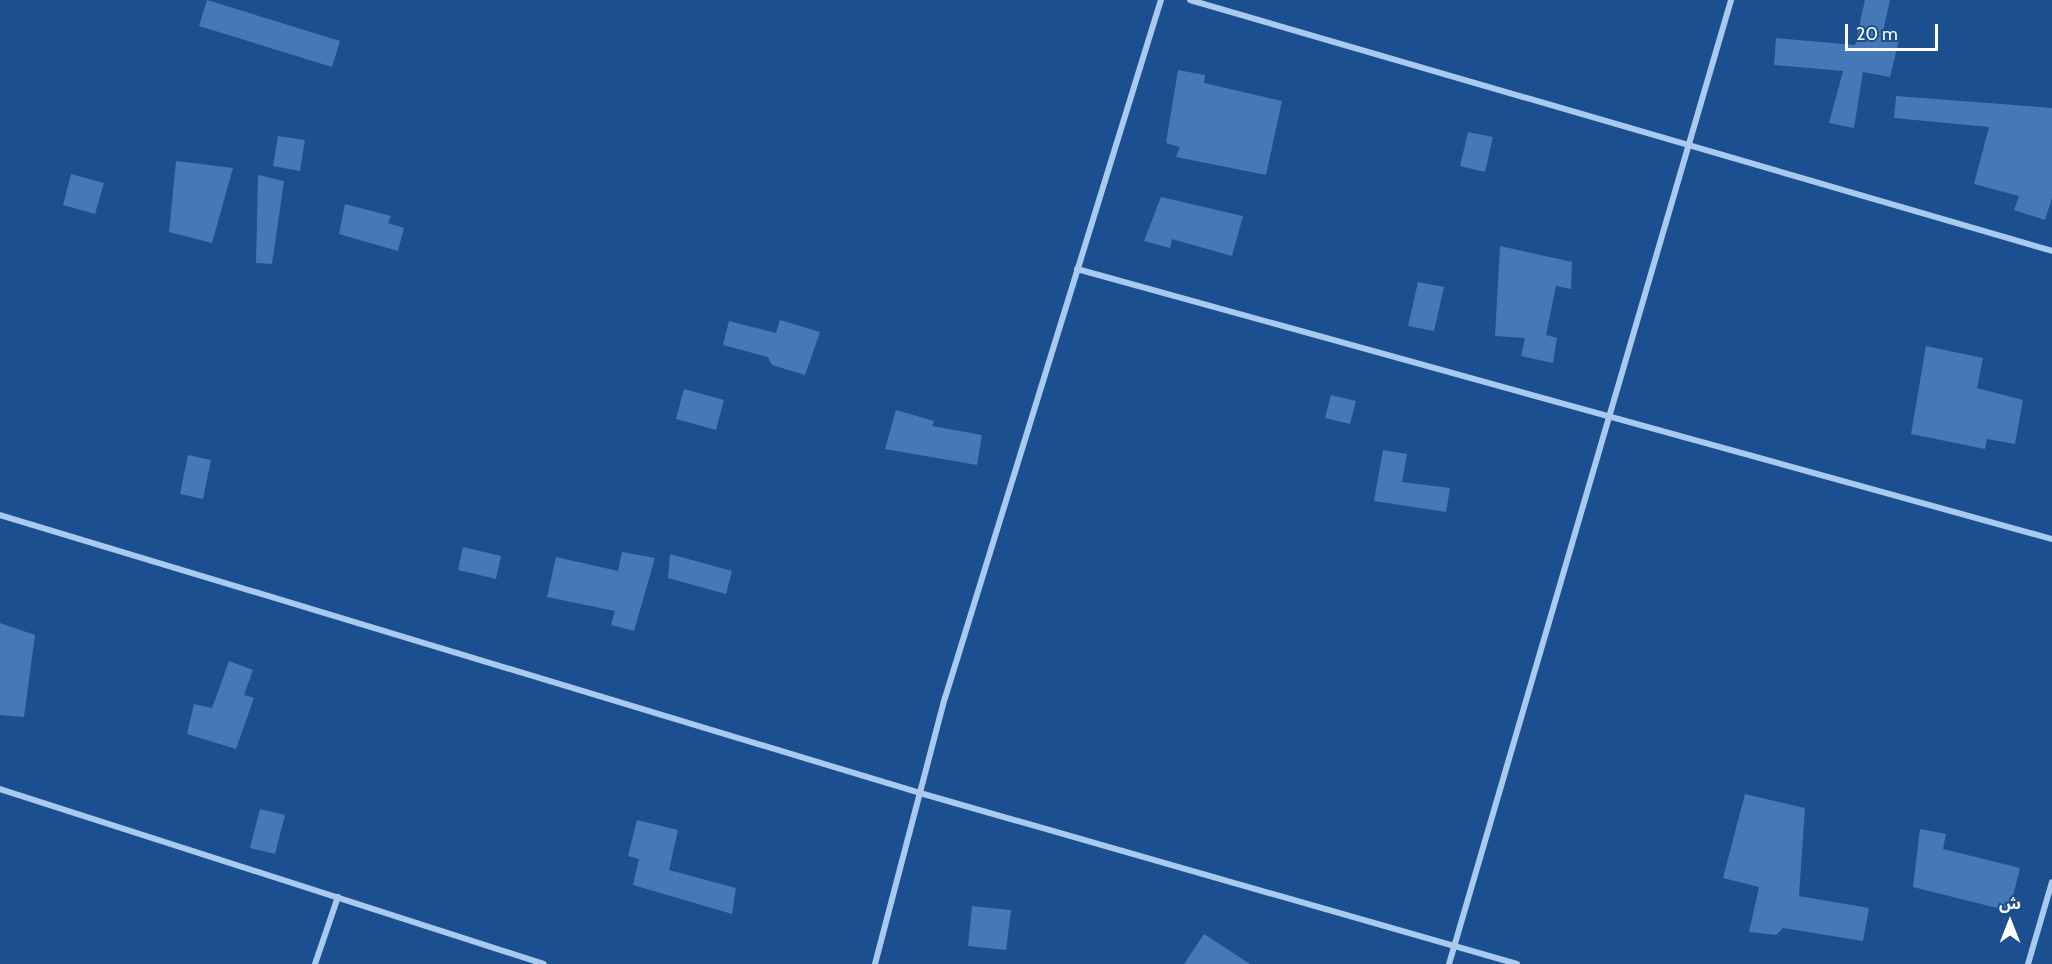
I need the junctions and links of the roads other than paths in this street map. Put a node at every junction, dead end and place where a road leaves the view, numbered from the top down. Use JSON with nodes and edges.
{"nodes":[{"id":1,"x":1161,"y":0,"type":"edge"},
{"id":2,"x":1190,"y":0,"type":"edge"},
{"id":3,"x":1731,"y":0,"type":"edge"},
{"id":4,"x":1689,"y":145,"type":"junction"},
{"id":5,"x":2052,"y":251,"type":"edge"},
{"id":6,"x":1077,"y":269,"type":"junction"},
{"id":7,"x":1610,"y":417,"type":"junction"},
{"id":8,"x":0,"y":515,"type":"edge"},
{"id":9,"x":2052,"y":539,"type":"edge"},
{"id":10,"x":0,"y":789,"type":"edge"},
{"id":11,"x":920,"y":793,"type":"junction"},
{"id":12,"x":2052,"y":882,"type":"edge"},
{"id":13,"x":338,"y":897,"type":"junction"},
{"id":14,"x":1455,"y":945,"type":"junction"},
{"id":15,"x":315,"y":964,"type":"edge"},
{"id":16,"x":544,"y":964,"type":"edge"},
{"id":17,"x":875,"y":964,"type":"edge"},
{"id":18,"x":1449,"y":964,"type":"edge"},
{"id":19,"x":1517,"y":964,"type":"edge"},
{"id":20,"x":2028,"y":964,"type":"edge"}],
"edges":[{"from":1,"to":6,"type":"street"},
{"from":2,"to":4,"type":"street"},
{"from":3,"to":4,"type":"street"},
{"from":4,"to":5,"type":"street"},
{"from":4,"to":7,"type":"street"},
{"from":6,"to":7,"type":"street"},
{"from":6,"to":11,"type":"street"},
{"from":7,"to":9,"type":"street"},
{"from":7,"to":14,"type":"street"},
{"from":8,"to":11,"type":"street"},
{"from":10,"to":13,"type":"street"},
{"from":11,"to":14,"type":"street"},
{"from":11,"to":17,"type":"street"},
{"from":12,"to":20,"type":"street"},
{"from":13,"to":15,"type":"street"},
{"from":13,"to":16,"type":"street"},
{"from":14,"to":18,"type":"street"},
{"from":14,"to":19,"type":"street"}]}
